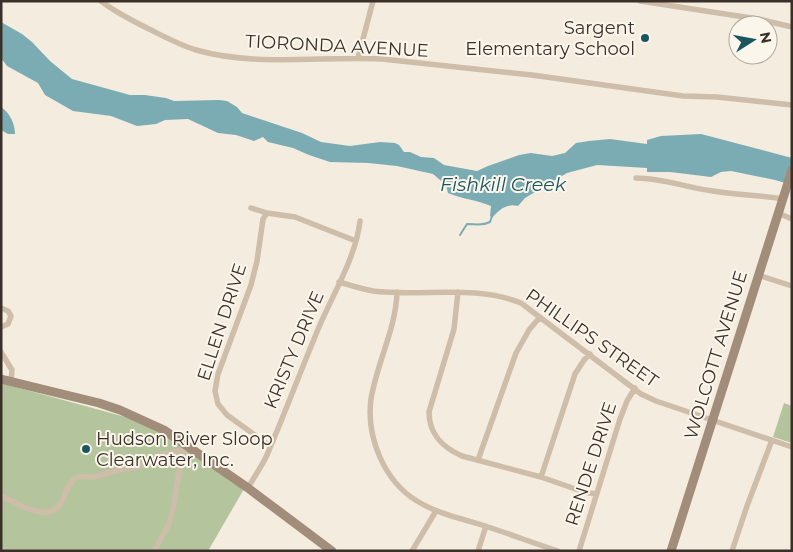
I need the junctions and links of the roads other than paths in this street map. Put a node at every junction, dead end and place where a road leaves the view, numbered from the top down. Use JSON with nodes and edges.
{"nodes":[{"id":1,"x":101,"y":1,"type":"edge"},
{"id":2,"x":373,"y":1,"type":"edge"},
{"id":3,"x":640,"y":1,"type":"edge"},
{"id":4,"x":792,"y":27,"type":"edge"},
{"id":5,"x":358,"y":58,"type":"junction"},
{"id":6,"x":792,"y":105,"type":"edge"},
{"id":7,"x":792,"y":170,"type":"edge"},
{"id":8,"x":636,"y":178,"type":"dead end"},
{"id":9,"x":784,"y":197,"type":"junction"},
{"id":10,"x":251,"y":208,"type":"dead end"},
{"id":11,"x":267,"y":213,"type":"junction"},
{"id":12,"x":778,"y":213,"type":"junction"},
{"id":13,"x":792,"y":219,"type":"edge"},
{"id":14,"x":360,"y":221,"type":"dead end"},
{"id":15,"x":356,"y":241,"type":"junction"},
{"id":16,"x":758,"y":275,"type":"junction"},
{"id":17,"x":339,"y":282,"type":"junction"},
{"id":18,"x":792,"y":286,"type":"edge"},
{"id":19,"x":397,"y":292,"type":"junction"},
{"id":20,"x":458,"y":292,"type":"junction"},
{"id":21,"x":1,"y":308,"type":"edge"},
{"id":22,"x":540,"y":317,"type":"junction"},
{"id":23,"x":3,"y":328,"type":"edge"},
{"id":24,"x":1,"y":352,"type":"edge"},
{"id":25,"x":590,"y":354,"type":"junction"},
{"id":26,"x":1,"y":379,"type":"edge"},
{"id":27,"x":11,"y":381,"type":"junction"},
{"id":28,"x":635,"y":388,"type":"junction"},
{"id":29,"x":712,"y":419,"type":"junction"},
{"id":30,"x":772,"y":440,"type":"junction"},
{"id":31,"x":270,"y":446,"type":"junction"},
{"id":32,"x":792,"y":447,"type":"edge"},
{"id":33,"x":186,"y":448,"type":"junction"},
{"id":34,"x":478,"y":460,"type":"junction"},
{"id":35,"x":541,"y":477,"type":"junction"},
{"id":36,"x":248,"y":488,"type":"junction"},
{"id":37,"x":596,"y":494,"type":"junction"},
{"id":38,"x":1,"y":496,"type":"edge"},
{"id":39,"x":436,"y":510,"type":"junction"},
{"id":40,"x":486,"y":526,"type":"junction"},
{"id":41,"x":154,"y":551,"type":"edge"},
{"id":42,"x":332,"y":551,"type":"edge"},
{"id":43,"x":412,"y":551,"type":"edge"},
{"id":44,"x":478,"y":551,"type":"edge"},
{"id":45,"x":558,"y":551,"type":"edge"},
{"id":46,"x":579,"y":551,"type":"edge"},
{"id":47,"x":671,"y":551,"type":"edge"},
{"id":48,"x":732,"y":551,"type":"edge"}],
"edges":[{"from":1,"to":5,"type":"street","name":"TIORONDA AVENUE"},
{"from":2,"to":5,"type":"street"},
{"from":3,"to":4,"type":"street"},
{"from":5,"to":6,"type":"street","name":"TIORONDA AVENUE"},
{"from":7,"to":9,"type":"main road","name":"WOLCOTT AVENUE"},
{"from":8,"to":9,"type":"street"},
{"from":9,"to":12,"type":"main road","name":"WOLCOTT AVENUE"},
{"from":10,"to":11,"type":"street"},
{"from":11,"to":15,"type":"street"},
{"from":11,"to":31,"type":"street","name":"ELLEN DRIVE"},
{"from":12,"to":13,"type":"street"},
{"from":12,"to":16,"type":"main road","name":"WOLCOTT AVENUE"},
{"from":14,"to":15,"type":"street","name":"KRISTY DRIVE"},
{"from":15,"to":17,"type":"street","name":"KRISTY DRIVE"},
{"from":16,"to":18,"type":"street"},
{"from":16,"to":29,"type":"main road","name":"WOLCOTT AVENUE"},
{"from":17,"to":19,"type":"street","name":"PHILLIPS STREET"},
{"from":17,"to":31,"type":"street","name":"KRISTY DRIVE"},
{"from":19,"to":20,"type":"street","name":"PHILLIPS STREET"},
{"from":19,"to":39,"type":"street"},
{"from":20,"to":22,"type":"street","name":"PHILLIPS STREET"},
{"from":20,"to":34,"type":"street"},
{"from":21,"to":23,"type":"street"},
{"from":22,"to":25,"type":"street","name":"PHILLIPS STREET"},
{"from":22,"to":34,"type":"street"},
{"from":24,"to":27,"type":"street"},
{"from":25,"to":28,"type":"street","name":"PHILLIPS STREET"},
{"from":25,"to":35,"type":"street"},
{"from":26,"to":27,"type":"main road"},
{"from":27,"to":33,"type":"main road"},
{"from":28,"to":29,"type":"street","name":"PHILLIPS STREET"},
{"from":28,"to":37,"type":"street","name":"RENDE DRIVE"},
{"from":29,"to":30,"type":"street","name":"PHILLIPS STREET"},
{"from":29,"to":47,"type":"main road","name":"WOLCOTT AVENUE"},
{"from":30,"to":32,"type":"street","name":"PHILLIPS STREET"},
{"from":30,"to":48,"type":"street"},
{"from":31,"to":36,"type":"street","name":"KRISTY DRIVE"},
{"from":33,"to":36,"type":"main road"},
{"from":33,"to":38,"type":"street"},
{"from":33,"to":41,"type":"street"},
{"from":34,"to":35,"type":"street"},
{"from":35,"to":37,"type":"street"},
{"from":36,"to":42,"type":"main road"},
{"from":37,"to":46,"type":"street","name":"RENDE DRIVE"},
{"from":39,"to":40,"type":"street"},
{"from":39,"to":43,"type":"street"},
{"from":40,"to":44,"type":"street"},
{"from":40,"to":45,"type":"street"}]}
